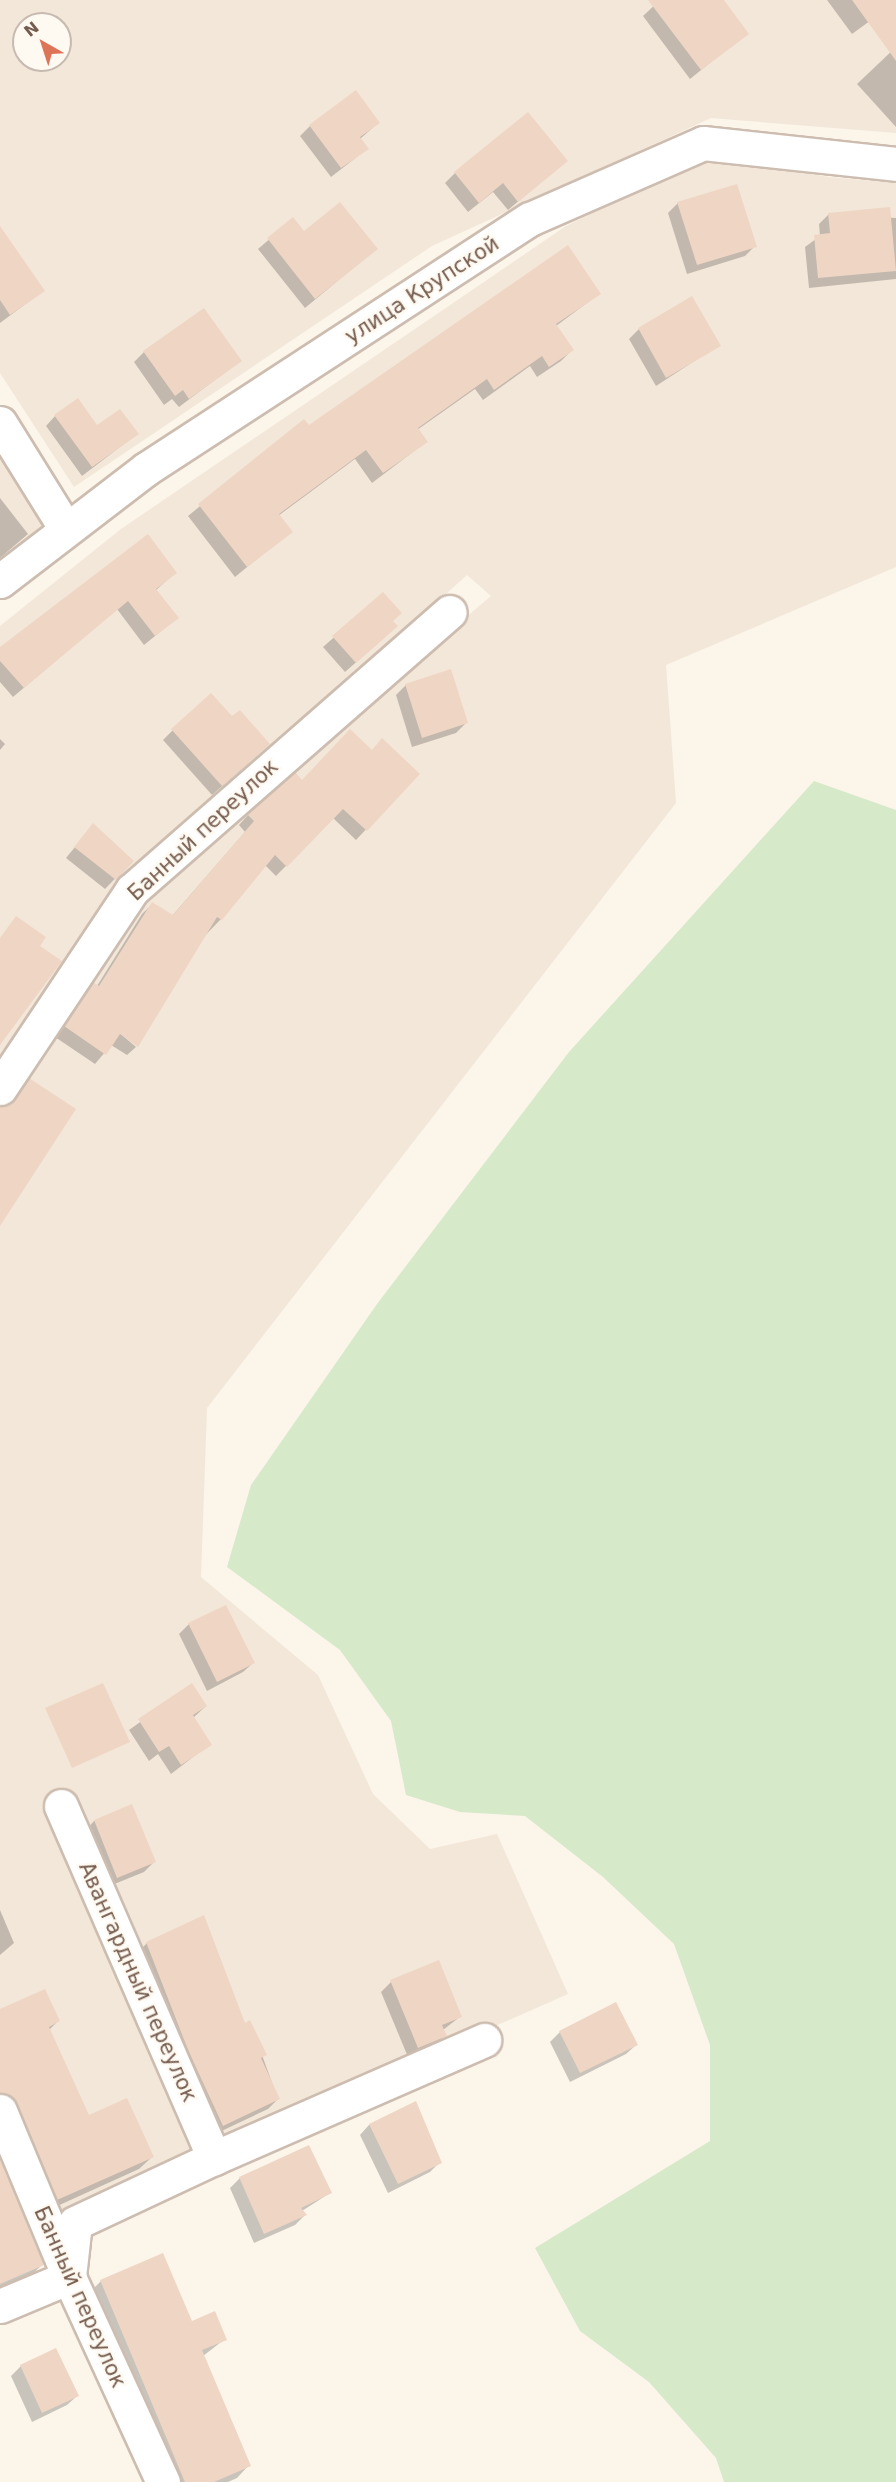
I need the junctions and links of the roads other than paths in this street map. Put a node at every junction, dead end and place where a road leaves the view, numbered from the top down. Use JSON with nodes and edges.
{"nodes":[{"id":1,"x":896,"y":164,"type":"edge"},
{"id":2,"x":0,"y":423,"type":"edge"},
{"id":3,"x":66,"y":529,"type":"junction"},
{"id":4,"x":0,"y":581,"type":"edge"},
{"id":5,"x":449,"y":612,"type":"dead end"},
{"id":6,"x":0,"y":1088,"type":"edge"},
{"id":7,"x":61,"y":1806,"type":"dead end"},
{"id":8,"x":484,"y":2040,"type":"dead end"},
{"id":9,"x":0,"y":2111,"type":"edge"},
{"id":10,"x":214,"y":2157,"type":"junction"},
{"id":11,"x":69,"y":2277,"type":"junction"},
{"id":12,"x":0,"y":2306,"type":"edge"},
{"id":13,"x":164,"y":2482,"type":"edge"}],
"edges":[{"from":1,"to":3,"type":"street","name":"улица Крупской"},
{"from":2,"to":3,"type":"street"},
{"from":3,"to":4,"type":"street","name":"улица Крупской"},
{"from":5,"to":6,"type":"street","name":"Банный переулок"},
{"from":7,"to":10,"type":"street","name":"Авангардный переулок"},
{"from":8,"to":10,"type":"street"},
{"from":9,"to":11,"type":"street","name":"Банный переулок"},
{"from":10,"to":11,"type":"street"},
{"from":11,"to":12,"type":"street"},
{"from":11,"to":13,"type":"street","name":"Банный переулок"}]}
